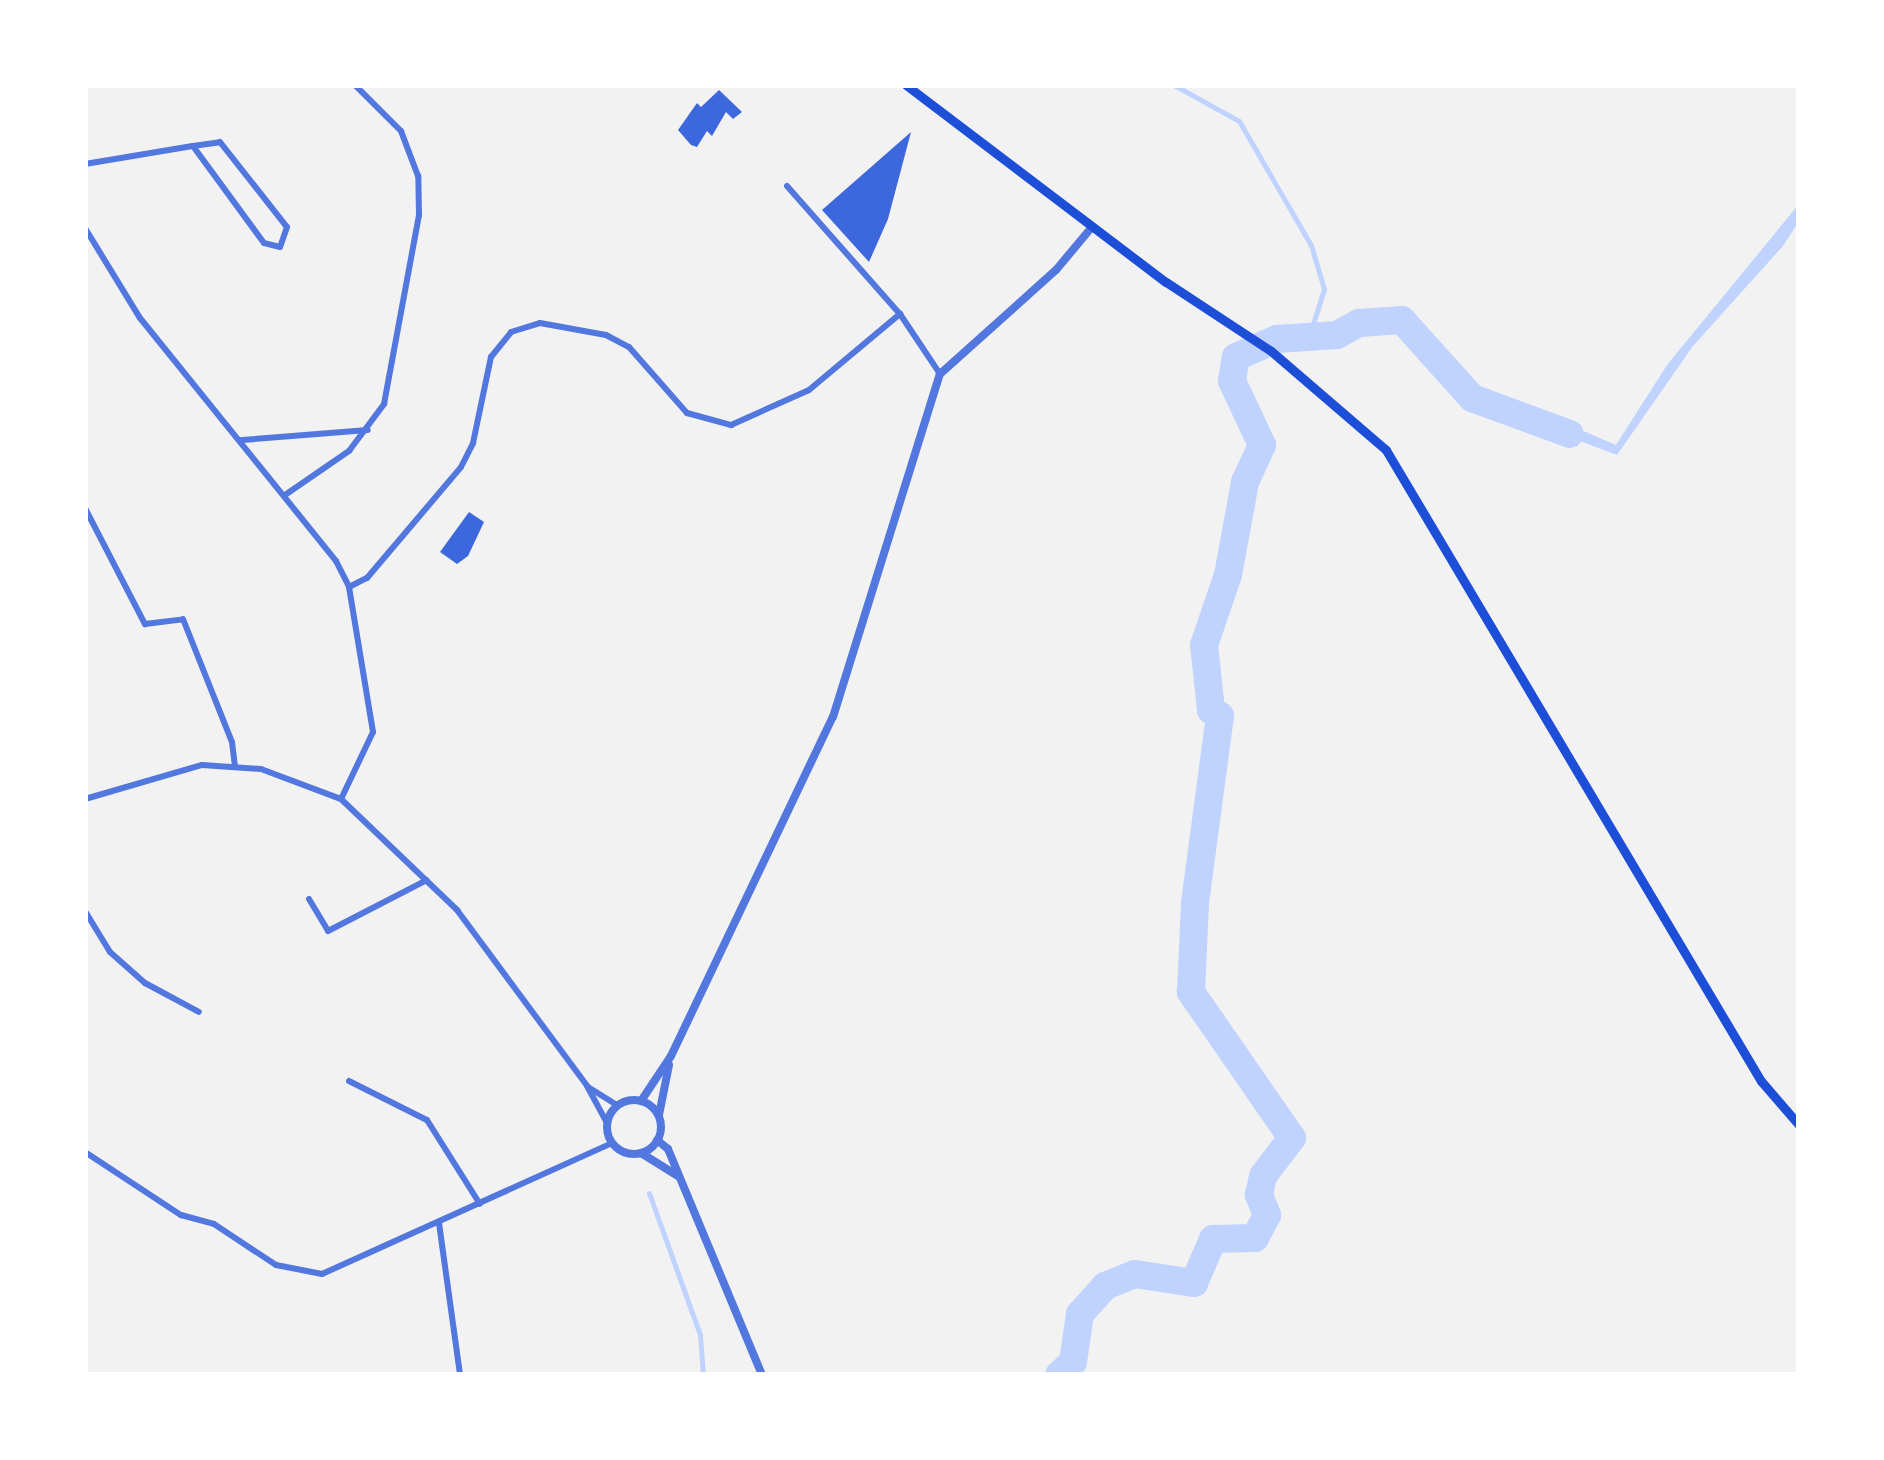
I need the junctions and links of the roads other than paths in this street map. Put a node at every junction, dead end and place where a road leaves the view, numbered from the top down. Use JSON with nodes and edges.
{"nodes":[{"id":1,"x":355,"y":85,"type":"edge"},
{"id":2,"x":906,"y":85,"type":"edge"},
{"id":3,"x":193,"y":146,"type":"junction"},
{"id":4,"x":85,"y":164,"type":"edge"},
{"id":5,"x":787,"y":186,"type":"dead end"},
{"id":6,"x":1092,"y":226,"type":"junction"},
{"id":7,"x":85,"y":228,"type":"edge"},
{"id":8,"x":900,"y":314,"type":"junction"},
{"id":9,"x":940,"y":374,"type":"junction"},
{"id":10,"x":370,"y":430,"type":"junction"},
{"id":11,"x":241,"y":440,"type":"junction"},
{"id":12,"x":285,"y":496,"type":"junction"},
{"id":13,"x":85,"y":508,"type":"edge"},
{"id":14,"x":349,"y":587,"type":"junction"},
{"id":15,"x":235,"y":766,"type":"junction"},
{"id":16,"x":85,"y":798,"type":"edge"},
{"id":17,"x":341,"y":798,"type":"junction"},
{"id":18,"x":428,"y":880,"type":"junction"},
{"id":19,"x":309,"y":899,"type":"dead end"},
{"id":20,"x":85,"y":911,"type":"edge"},
{"id":21,"x":199,"y":1012,"type":"dead end"},
{"id":22,"x":671,"y":1056,"type":"junction"},
{"id":23,"x":348,"y":1081,"type":"dead end"},
{"id":24,"x":587,"y":1086,"type":"junction"},
{"id":25,"x":641,"y":1101,"type":"junction"},
{"id":26,"x":617,"y":1106,"type":"junction"},
{"id":27,"x":659,"y":1118,"type":"junction"},
{"id":28,"x":607,"y":1123,"type":"junction"},
{"id":29,"x":1799,"y":1125,"type":"edge"},
{"id":30,"x":657,"y":1140,"type":"junction"},
{"id":31,"x":612,"y":1143,"type":"junction"},
{"id":32,"x":85,"y":1152,"type":"edge"},
{"id":33,"x":641,"y":1152,"type":"junction"},
{"id":34,"x":682,"y":1179,"type":"junction"},
{"id":35,"x":480,"y":1204,"type":"junction"},
{"id":36,"x":439,"y":1223,"type":"junction"},
{"id":37,"x":460,"y":1375,"type":"edge"},
{"id":38,"x":762,"y":1375,"type":"edge"}],
"edges":[{"from":1,"to":10,"type":"street"},
{"from":2,"to":6,"type":"main road"},
{"from":3,"to":3,"type":"street"},
{"from":3,"to":4,"type":"street"},
{"from":5,"to":8,"type":"street"},
{"from":6,"to":9,"type":"street"},
{"from":6,"to":29,"type":"main road"},
{"from":7,"to":11,"type":"street"},
{"from":8,"to":9,"type":"street"},
{"from":8,"to":14,"type":"street"},
{"from":9,"to":22,"type":"street"},
{"from":10,"to":11,"type":"street"},
{"from":10,"to":12,"type":"street"},
{"from":11,"to":12,"type":"street"},
{"from":12,"to":14,"type":"street"},
{"from":13,"to":15,"type":"street"},
{"from":14,"to":17,"type":"street"},
{"from":15,"to":16,"type":"street"},
{"from":15,"to":17,"type":"street"},
{"from":17,"to":18,"type":"street"},
{"from":18,"to":19,"type":"street"},
{"from":18,"to":24,"type":"street"},
{"from":20,"to":21,"type":"street"},
{"from":22,"to":25,"type":"street"},
{"from":22,"to":27,"type":"street"},
{"from":23,"to":35,"type":"street"},
{"from":24,"to":26,"type":"street"},
{"from":24,"to":28,"type":"street"},
{"from":25,"to":26,"type":"street"},
{"from":25,"to":27,"type":"street"},
{"from":26,"to":28,"type":"street"},
{"from":27,"to":30,"type":"street"},
{"from":28,"to":31,"type":"street"},
{"from":30,"to":33,"type":"street"},
{"from":30,"to":34,"type":"street"},
{"from":31,"to":33,"type":"street"},
{"from":31,"to":35,"type":"street"},
{"from":32,"to":36,"type":"street"},
{"from":33,"to":34,"type":"street"},
{"from":34,"to":38,"type":"street"},
{"from":35,"to":36,"type":"street"},
{"from":36,"to":37,"type":"street"}]}
